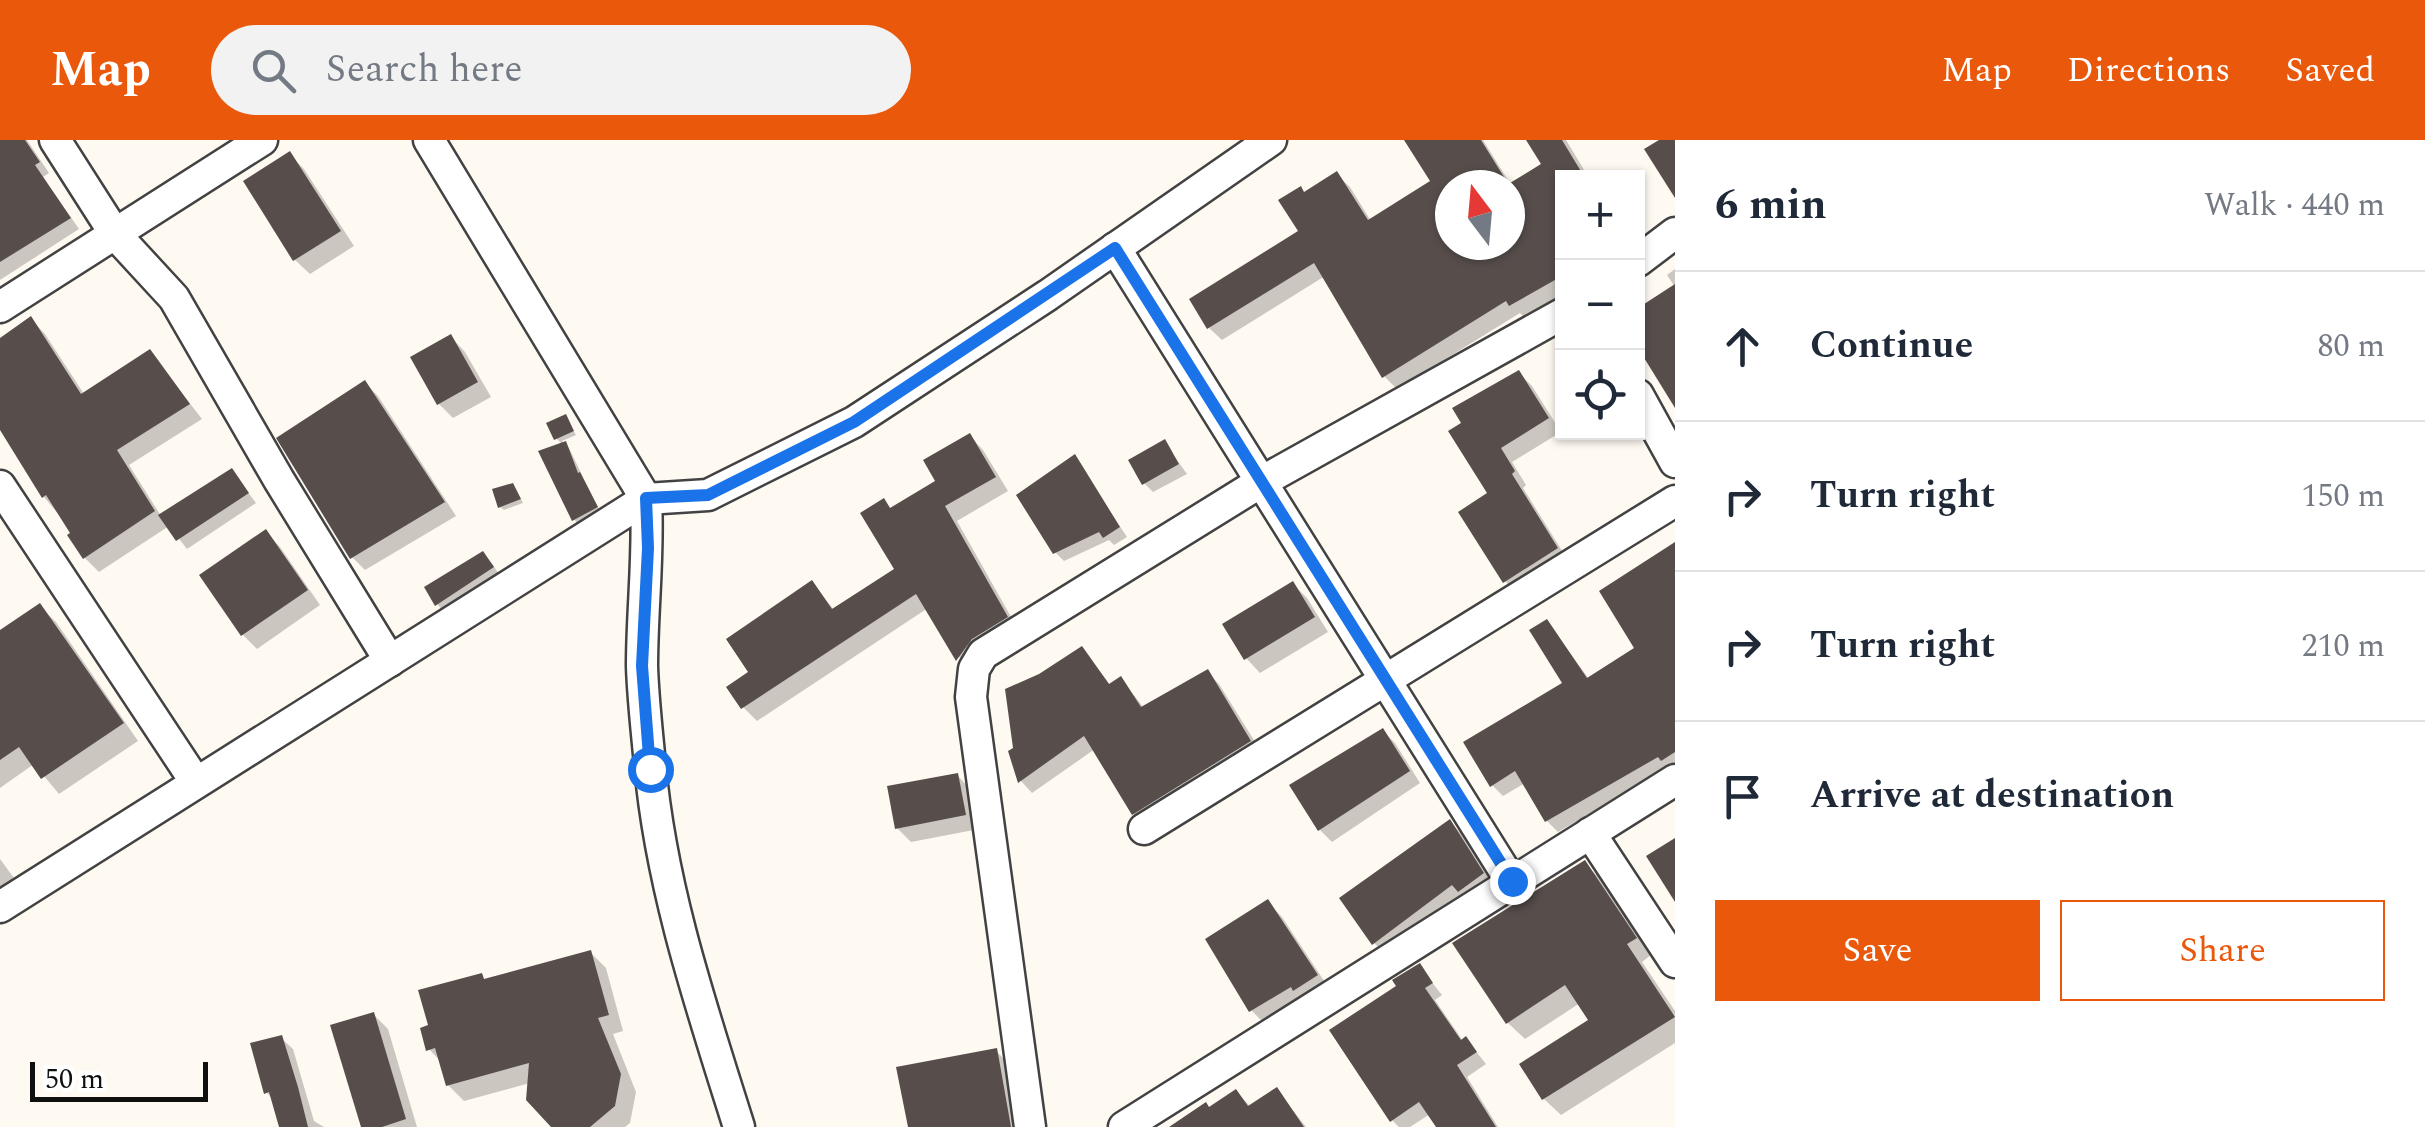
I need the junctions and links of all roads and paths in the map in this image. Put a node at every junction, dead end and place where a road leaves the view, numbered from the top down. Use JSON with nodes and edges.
{"nodes":[{"id":1,"x":55,"y":140,"type":"edge"},
{"id":2,"x":262,"y":140,"type":"edge"},
{"id":3,"x":430,"y":140,"type":"edge"},
{"id":4,"x":1271,"y":140,"type":"edge"},
{"id":5,"x":1675,"y":232,"type":"edge"},
{"id":6,"x":115,"y":234,"type":"junction"},
{"id":7,"x":1115,"y":248,"type":"junction"},
{"id":8,"x":1639,"y":260,"type":"edge"},
{"id":9,"x":0,"y":307,"type":"edge"},
{"id":10,"x":1555,"y":318,"type":"edge"},
{"id":11,"x":1645,"y":408,"type":"edge"},
{"id":12,"x":1675,"y":462,"type":"edge"},
{"id":13,"x":1260,"y":482,"type":"junction"},
{"id":14,"x":0,"y":486,"type":"edge"},
{"id":15,"x":646,"y":498,"type":"junction"},
{"id":16,"x":1675,"y":502,"type":"edge"},
{"id":17,"x":390,"y":660,"type":"junction"},
{"id":18,"x":1384,"y":680,"type":"junction"},
{"id":19,"x":1675,"y":780,"type":"edge"},
{"id":20,"x":195,"y":781,"type":"junction"},
{"id":21,"x":1144,"y":829,"type":"dead end"},
{"id":22,"x":1590,"y":832,"type":"junction"},
{"id":23,"x":1512,"y":881,"type":"junction"},
{"id":24,"x":0,"y":907,"type":"edge"},
{"id":25,"x":1675,"y":962,"type":"edge"},
{"id":26,"x":739,"y":1127,"type":"edge"},
{"id":27,"x":1030,"y":1127,"type":"edge"},
{"id":28,"x":1124,"y":1127,"type":"edge"}],
"edges":[{"from":1,"to":6,"type":"street"},
{"from":2,"to":6,"type":"street"},
{"from":3,"to":15,"type":"street"},
{"from":4,"to":7,"type":"street"},
{"from":5,"to":8,"type":"street"},
{"from":6,"to":9,"type":"street"},
{"from":6,"to":17,"type":"street"},
{"from":7,"to":13,"type":"street"},
{"from":7,"to":15,"type":"street"},
{"from":10,"to":13,"type":"street"},
{"from":11,"to":12,"type":"street"},
{"from":13,"to":18,"type":"street"},
{"from":13,"to":27,"type":"street"},
{"from":14,"to":20,"type":"street"},
{"from":15,"to":17,"type":"street"},
{"from":15,"to":26,"type":"street"},
{"from":16,"to":18,"type":"street"},
{"from":17,"to":20,"type":"street"},
{"from":18,"to":21,"type":"street"},
{"from":18,"to":23,"type":"street"},
{"from":19,"to":22,"type":"street"},
{"from":20,"to":24,"type":"street"},
{"from":22,"to":23,"type":"street"},
{"from":22,"to":25,"type":"street"},
{"from":23,"to":28,"type":"street"}]}
